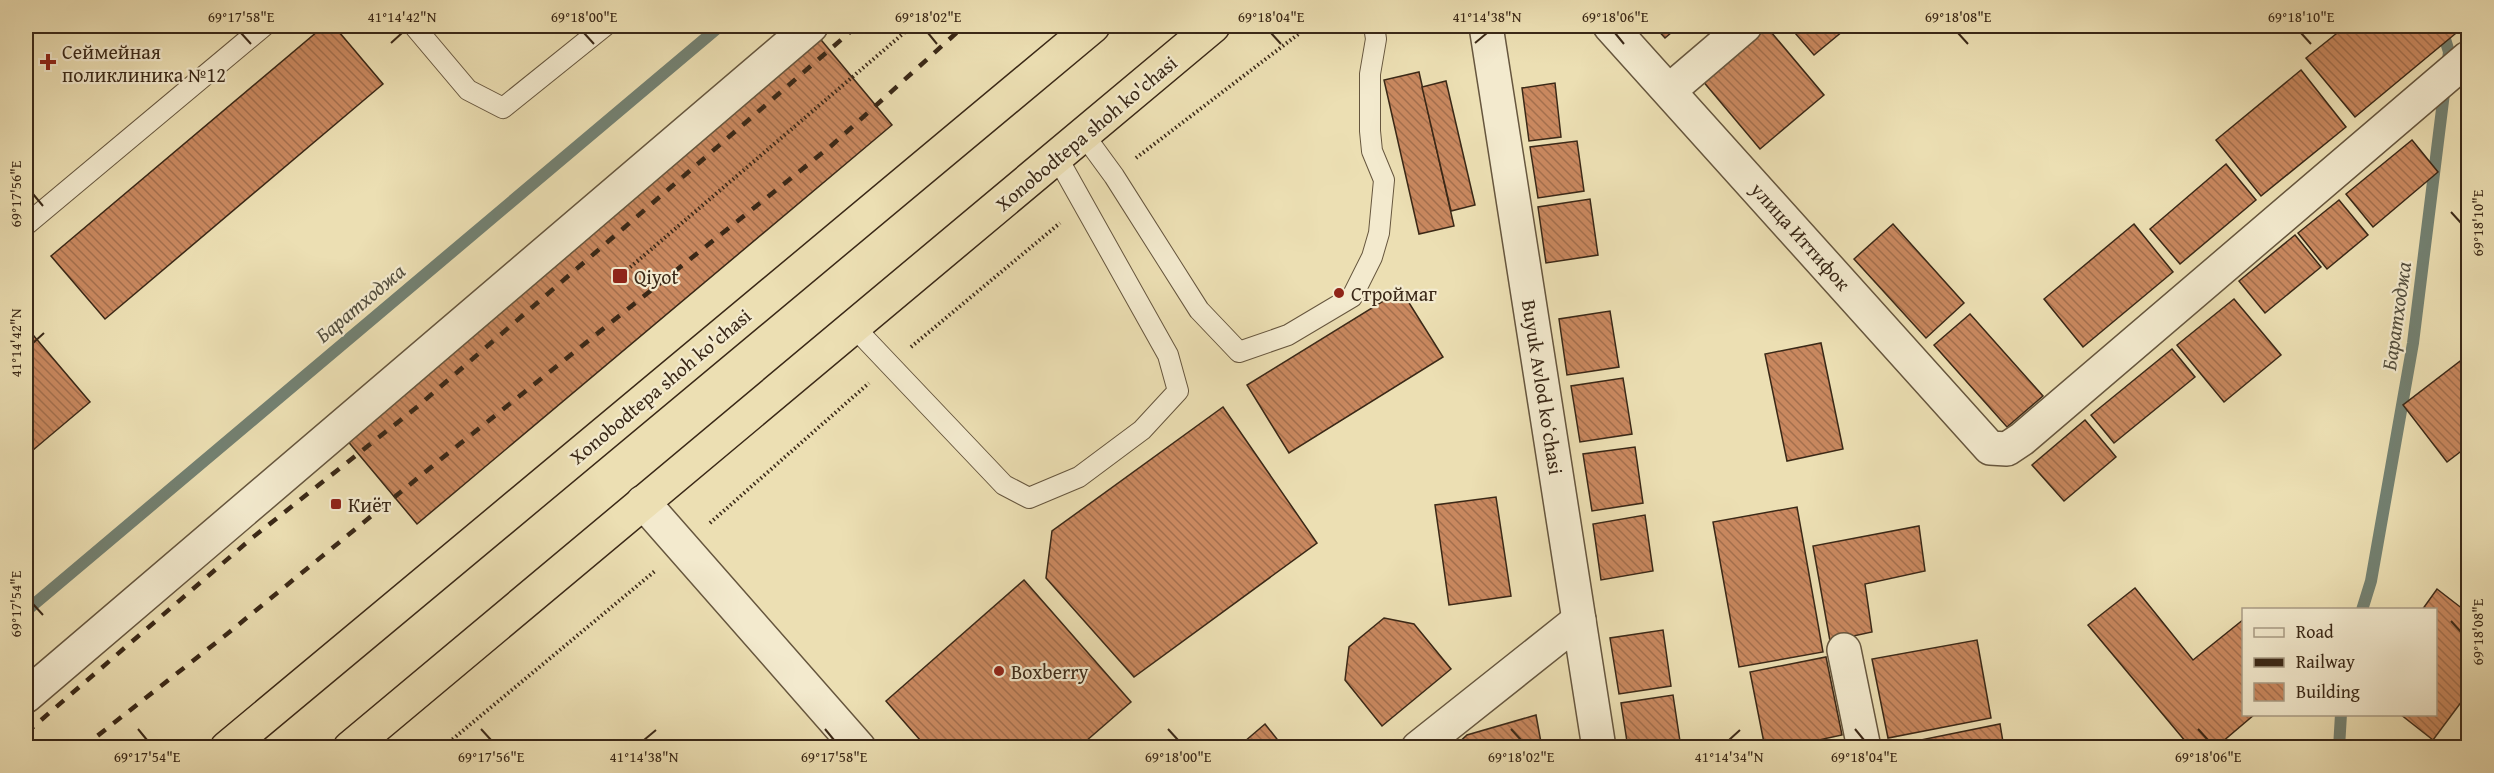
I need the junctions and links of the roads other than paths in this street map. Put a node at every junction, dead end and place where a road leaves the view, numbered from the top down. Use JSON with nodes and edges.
{"nodes":[{"id":1,"x":264,"y":26,"type":"edge"},
{"id":2,"x":414,"y":26,"type":"edge"},
{"id":3,"x":605,"y":26,"type":"edge"},
{"id":4,"x":812,"y":26,"type":"edge"},
{"id":5,"x":1093,"y":26,"type":"edge"},
{"id":6,"x":1213,"y":26,"type":"edge"},
{"id":7,"x":1374,"y":26,"type":"edge"},
{"id":8,"x":1486,"y":26,"type":"edge"},
{"id":9,"x":1610,"y":26,"type":"edge"},
{"id":10,"x":1745,"y":26,"type":"edge"},
{"id":11,"x":2469,"y":58,"type":"edge"},
{"id":12,"x":1670,"y":90,"type":"junction"},
{"id":13,"x":1084,"y":135,"type":"junction"},
{"id":14,"x":1057,"y":158,"type":"junction"},
{"id":15,"x":26,"y":225,"type":"edge"},
{"id":16,"x":854,"y":327,"type":"junction"},
{"id":17,"x":643,"y":502,"type":"junction"},
{"id":18,"x":1579,"y":620,"type":"junction"},
{"id":19,"x":1845,"y":650,"type":"dead end"},
{"id":20,"x":26,"y":696,"type":"edge"},
{"id":21,"x":227,"y":747,"type":"edge"},
{"id":22,"x":350,"y":747,"type":"edge"},
{"id":23,"x":859,"y":747,"type":"edge"},
{"id":24,"x":1418,"y":747,"type":"edge"},
{"id":25,"x":1599,"y":747,"type":"edge"},
{"id":26,"x":1864,"y":747,"type":"edge"}],
"edges":[{"from":1,"to":15,"type":"lane"},
{"from":2,"to":3,"type":"lane"},
{"from":4,"to":20,"type":"street"},
{"from":5,"to":21,"type":"highway","name":"Xonobodtepa shoh ko'chasi"},
{"from":6,"to":13,"type":"highway","name":"Xonobodtepa shoh ko'chasi"},
{"from":7,"to":13,"type":"lane"},
{"from":8,"to":18,"type":"street","name":"Buyuk Avlod koʻchasi"},
{"from":9,"to":12,"type":"street","name":"улица Иттифок"},
{"from":10,"to":12,"type":"street"},
{"from":11,"to":12,"type":"street","name":"улица Иттифок"},
{"from":13,"to":14,"type":"highway","name":"Xonobodtepa shoh ko'chasi"},
{"from":14,"to":16,"type":"highway","name":"Xonobodtepa shoh ko'chasi"},
{"from":14,"to":16,"type":"lane"},
{"from":16,"to":17,"type":"highway","name":"Xonobodtepa shoh ko'chasi"},
{"from":17,"to":22,"type":"highway","name":"Xonobodtepa shoh ko'chasi"},
{"from":17,"to":23,"type":"street"},
{"from":18,"to":24,"type":"street"},
{"from":18,"to":25,"type":"street","name":"Buyuk Avlod koʻchasi"},
{"from":19,"to":26,"type":"street"}]}
